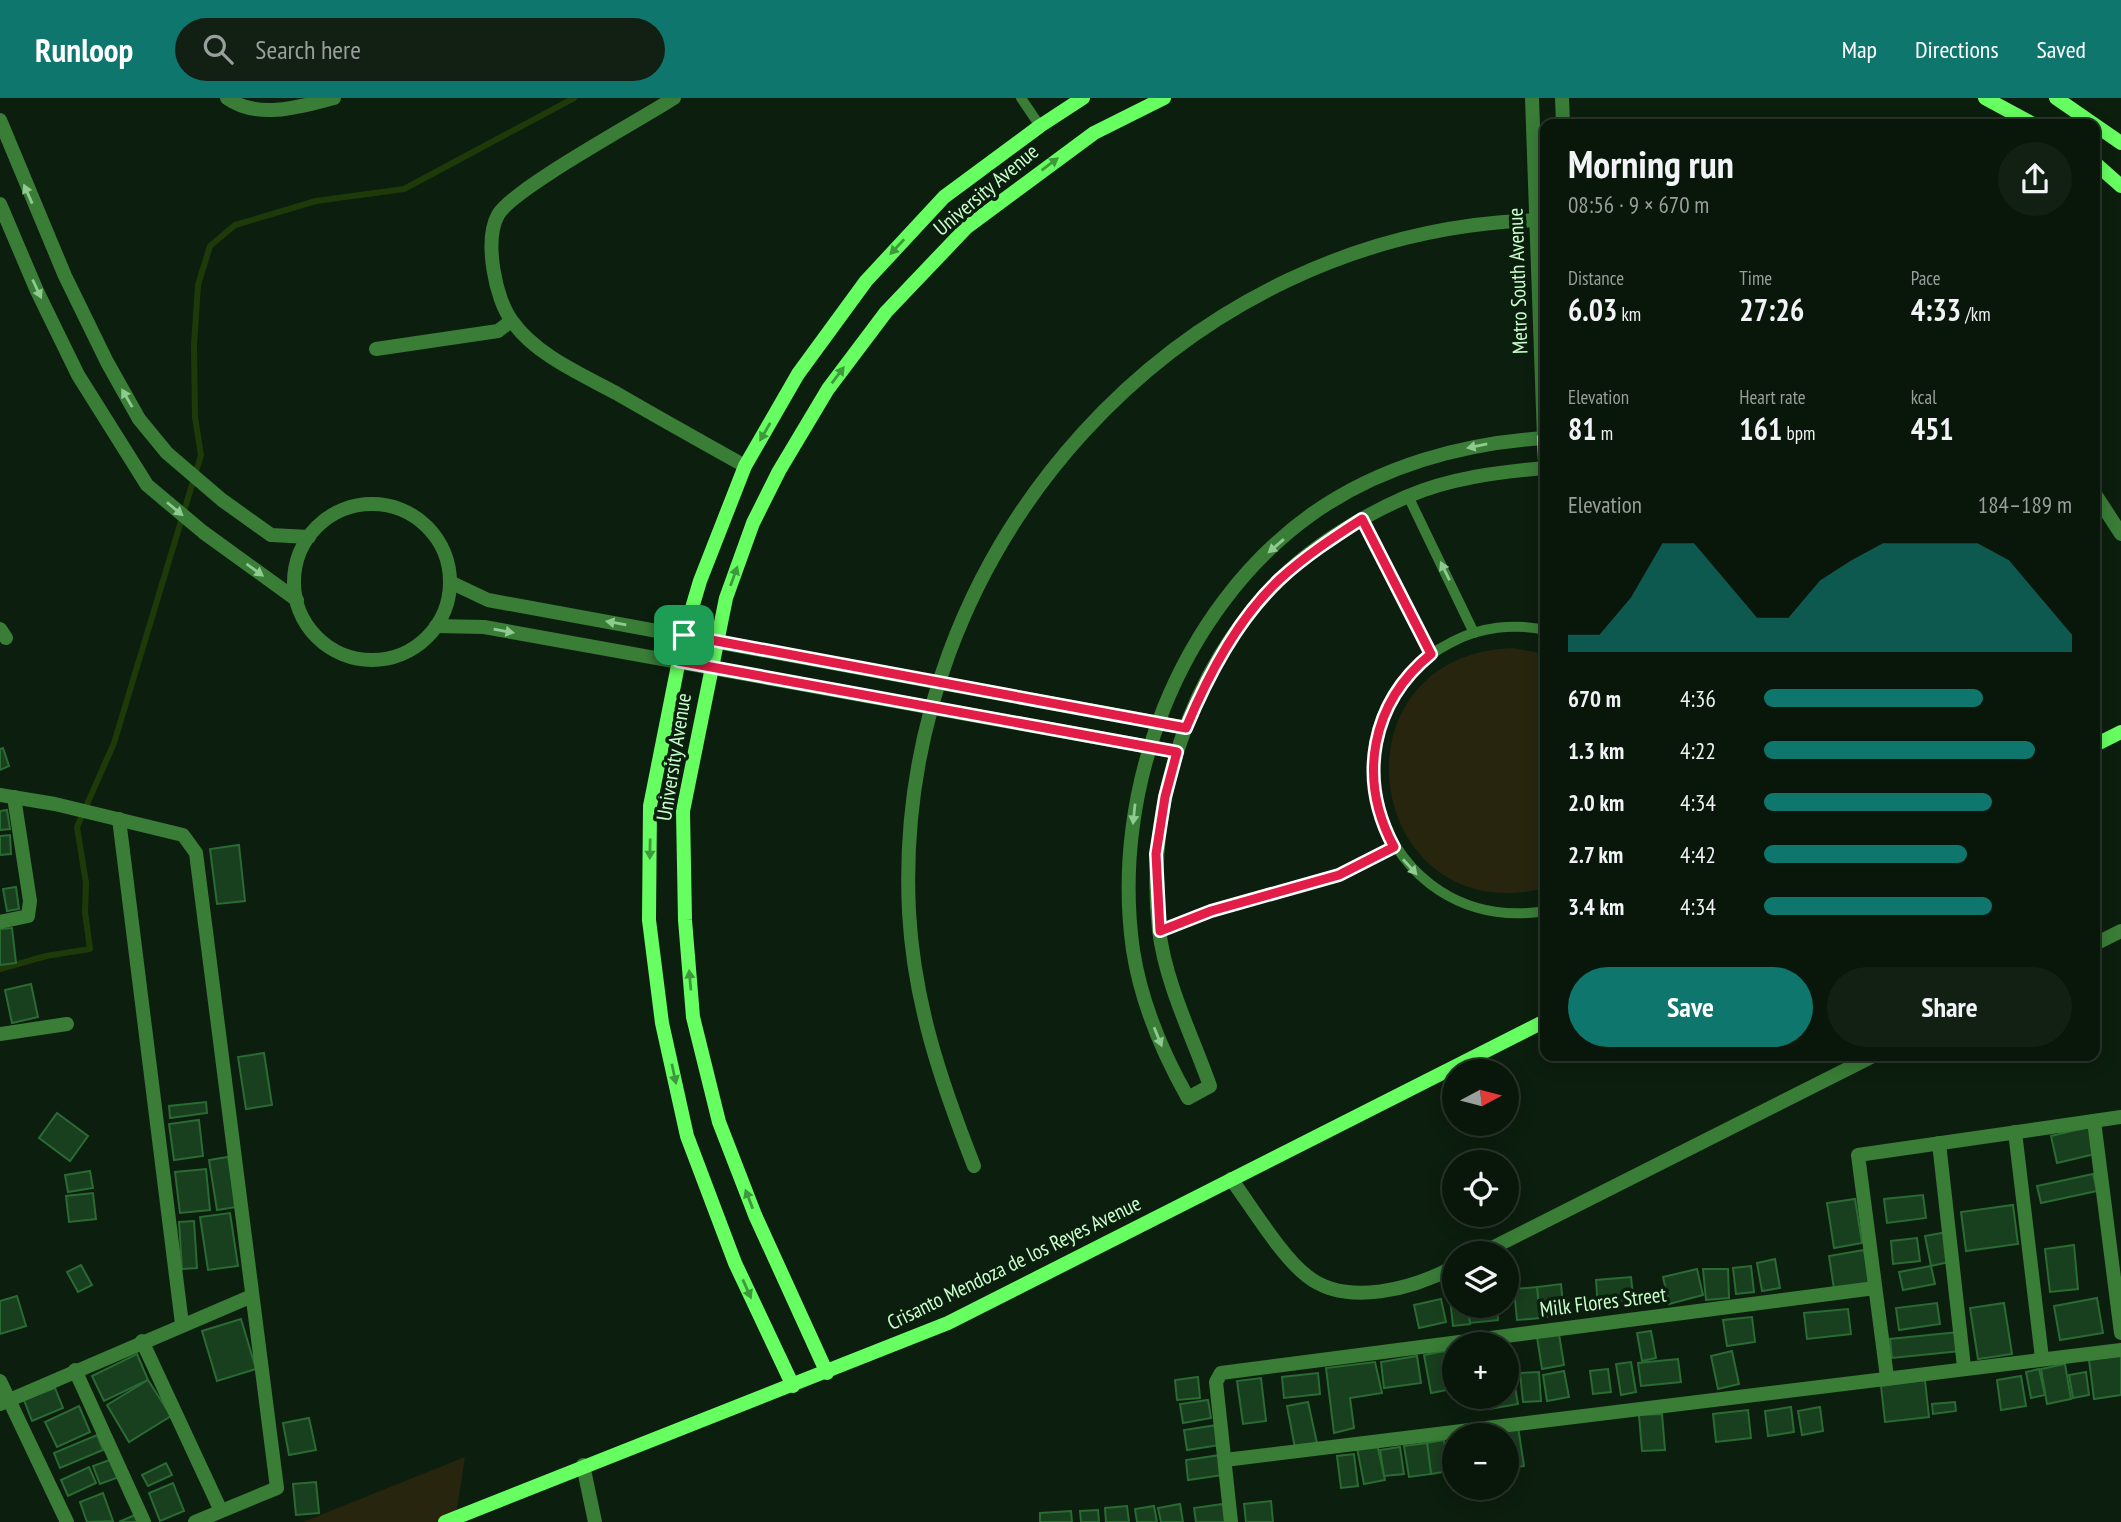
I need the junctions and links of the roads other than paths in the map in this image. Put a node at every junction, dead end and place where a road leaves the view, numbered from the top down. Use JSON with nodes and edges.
{"nodes":[{"id":1,"x":227,"y":98,"type":"edge"},
{"id":2,"x":334,"y":98,"type":"edge"},
{"id":3,"x":674,"y":98,"type":"edge"},
{"id":4,"x":1021,"y":98,"type":"edge"},
{"id":5,"x":1083,"y":98,"type":"edge"},
{"id":6,"x":1164,"y":98,"type":"edge"},
{"id":7,"x":1532,"y":98,"type":"edge"},
{"id":8,"x":1562,"y":98,"type":"edge"},
{"id":9,"x":1985,"y":98,"type":"edge"},
{"id":10,"x":2056,"y":98,"type":"edge"},
{"id":11,"x":1563,"y":119,"type":"edge"},
{"id":12,"x":2024,"y":119,"type":"edge"},
{"id":13,"x":2086,"y":119,"type":"edge"},
{"id":14,"x":0,"y":121,"type":"edge"},
{"id":15,"x":1040,"y":126,"type":"junction"},
{"id":16,"x":2100,"y":128,"type":"edge"},
{"id":17,"x":2121,"y":143,"type":"edge"},
{"id":18,"x":2100,"y":167,"type":"edge"},
{"id":19,"x":2121,"y":186,"type":"edge"},
{"id":20,"x":0,"y":204,"type":"edge"},
{"id":21,"x":1540,"y":206,"type":"edge"},
{"id":22,"x":1540,"y":220,"type":"edge"},
{"id":23,"x":511,"y":321,"type":"junction"},
{"id":24,"x":376,"y":349,"type":"dead end"},
{"id":25,"x":1540,"y":438,"type":"edge"},
{"id":26,"x":745,"y":466,"type":"junction"},
{"id":27,"x":1540,"y":468,"type":"edge"},
{"id":28,"x":1408,"y":496,"type":"junction"},
{"id":29,"x":2100,"y":502,"type":"edge"},
{"id":30,"x":1362,"y":519,"type":"junction"},
{"id":31,"x":2121,"y":534,"type":"edge"},
{"id":32,"x":309,"y":537,"type":"junction"},
{"id":33,"x":450,"y":582,"type":"junction"},
{"id":34,"x":297,"y":600,"type":"junction"},
{"id":35,"x":436,"y":626,"type":"junction"},
{"id":36,"x":1540,"y":630,"type":"edge"},
{"id":37,"x":1474,"y":633,"type":"junction"},
{"id":38,"x":684,"y":635,"type":"junction"},
{"id":39,"x":715,"y":641,"type":"junction"},
{"id":40,"x":1431,"y":654,"type":"junction"},
{"id":41,"x":678,"y":661,"type":"junction"},
{"id":42,"x":710,"y":667,"type":"junction"},
{"id":43,"x":938,"y":683,"type":"junction"},
{"id":44,"x":931,"y":707,"type":"junction"},
{"id":45,"x":1158,"y":723,"type":"junction"},
{"id":46,"x":1186,"y":728,"type":"junction"},
{"id":47,"x":2121,"y":732,"type":"edge"},
{"id":48,"x":2100,"y":742,"type":"edge"},
{"id":49,"x":1150,"y":747,"type":"junction"},
{"id":50,"x":1177,"y":752,"type":"junction"},
{"id":51,"x":7,"y":796,"type":"edge"},
{"id":52,"x":113,"y":817,"type":"junction"},
{"id":53,"x":1394,"y":847,"type":"junction"},
{"id":54,"x":1540,"y":911,"type":"edge"},
{"id":55,"x":0,"y":922,"type":"edge"},
{"id":56,"x":1160,"y":931,"type":"junction"},
{"id":57,"x":2121,"y":931,"type":"edge"},
{"id":58,"x":2100,"y":942,"type":"edge"},
{"id":59,"x":67,"y":1024,"type":"dead end"},
{"id":60,"x":1540,"y":1024,"type":"edge"},
{"id":61,"x":0,"y":1034,"type":"edge"},
{"id":62,"x":1863,"y":1061,"type":"edge"},
{"id":63,"x":2121,"y":1117,"type":"edge"},
{"id":64,"x":2094,"y":1121,"type":"junction"},
{"id":65,"x":2015,"y":1132,"type":"junction"},
{"id":66,"x":1939,"y":1143,"type":"junction"},
{"id":67,"x":974,"y":1166,"type":"dead end"},
{"id":68,"x":1231,"y":1179,"type":"junction"},
{"id":69,"x":1506,"y":1241,"type":"edge"},
{"id":70,"x":1442,"y":1272,"type":"edge"},
{"id":71,"x":1875,"y":1288,"type":"junction"},
{"id":72,"x":252,"y":1296,"type":"junction"},
{"id":73,"x":182,"y":1324,"type":"junction"},
{"id":74,"x":2121,"y":1333,"type":"edge"},
{"id":75,"x":142,"y":1341,"type":"junction"},
{"id":76,"x":2121,"y":1350,"type":"edge"},
{"id":77,"x":2042,"y":1358,"type":"junction"},
{"id":78,"x":1964,"y":1367,"type":"junction"},
{"id":79,"x":75,"y":1370,"type":"junction"},
{"id":80,"x":827,"y":1373,"type":"junction"},
{"id":81,"x":1887,"y":1377,"type":"junction"},
{"id":82,"x":0,"y":1381,"type":"edge"},
{"id":83,"x":793,"y":1386,"type":"junction"},
{"id":84,"x":4,"y":1402,"type":"edge"},
{"id":85,"x":1224,"y":1461,"type":"junction"},
{"id":86,"x":583,"y":1465,"type":"junction"},
{"id":87,"x":221,"y":1511,"type":"junction"},
{"id":88,"x":67,"y":1522,"type":"edge"},
{"id":89,"x":145,"y":1522,"type":"edge"},
{"id":90,"x":195,"y":1522,"type":"edge"},
{"id":91,"x":445,"y":1522,"type":"edge"},
{"id":92,"x":595,"y":1522,"type":"edge"},
{"id":93,"x":1231,"y":1522,"type":"edge"}],
"edges":[{"from":1,"to":2,"type":"street"},
{"from":3,"to":23,"type":"street"},
{"from":4,"to":15,"type":"lane"},
{"from":5,"to":15,"type":"street","name":"University Avenue"},
{"from":39,"to":6,"type":"street","name":"University Avenue","one_way":true},
{"from":7,"to":21,"type":"street","name":"Metro South Avenue"},
{"from":8,"to":11,"type":"street"},
{"from":9,"to":12,"type":"street"},
{"from":10,"to":13,"type":"street"},
{"from":32,"to":14,"type":"street","one_way":true},
{"from":15,"to":26,"type":"street","name":"University Avenue","one_way":true},
{"from":16,"to":17,"type":"street"},
{"from":18,"to":19,"type":"street"},
{"from":20,"to":34,"type":"street","one_way":true},
{"from":22,"to":43,"type":"street"},
{"from":23,"to":24,"type":"street"},
{"from":23,"to":26,"type":"street"},
{"from":25,"to":45,"type":"street","one_way":true},
{"from":26,"to":38,"type":"street","name":"University Avenue"},
{"from":27,"to":28,"type":"street"},
{"from":28,"to":30,"type":"street"},
{"from":37,"to":28,"type":"lane","one_way":true},
{"from":29,"to":31,"type":"street"},
{"from":30,"to":40,"type":"lane"},
{"from":30,"to":46,"type":"street"},
{"from":32,"to":33,"type":"street"},
{"from":32,"to":34,"type":"street"},
{"from":33,"to":35,"type":"street"},
{"from":38,"to":33,"type":"street","one_way":true},
{"from":34,"to":35,"type":"street"},
{"from":35,"to":41,"type":"street","one_way":true},
{"from":36,"to":37,"type":"lane"},
{"from":37,"to":40,"type":"lane"},
{"from":38,"to":39,"type":"street"},
{"from":38,"to":41,"type":"street","name":"University Avenue"},
{"from":39,"to":42,"type":"street","name":"University Avenue"},
{"from":39,"to":43,"type":"street"},
{"from":40,"to":53,"type":"lane"},
{"from":41,"to":42,"type":"street"},
{"from":41,"to":83,"type":"street","name":"University Avenue","one_way":true},
{"from":42,"to":44,"type":"street"},
{"from":80,"to":42,"type":"street","name":"University Avenue","one_way":true},
{"from":43,"to":44,"type":"street"},
{"from":43,"to":45,"type":"street"},
{"from":44,"to":49,"type":"street"},
{"from":44,"to":67,"type":"street"},
{"from":45,"to":46,"type":"street"},
{"from":45,"to":49,"type":"street"},
{"from":46,"to":50,"type":"street"},
{"from":47,"to":48,"type":"street"},
{"from":49,"to":50,"type":"street"},
{"from":49,"to":56,"type":"street","one_way":true},
{"from":50,"to":56,"type":"street"},
{"from":51,"to":52,"type":"street"},
{"from":51,"to":55,"type":"street"},
{"from":52,"to":72,"type":"street"},
{"from":52,"to":73,"type":"street"},
{"from":53,"to":54,"type":"lane","one_way":true},
{"from":53,"to":56,"type":"lane"},
{"from":57,"to":58,"type":"street"},
{"from":59,"to":61,"type":"street"},
{"from":60,"to":68,"type":"street","name":"Crisanto Mendoza de los Reyes Avenue"},
{"from":62,"to":69,"type":"street"},
{"from":63,"to":64,"type":"street"},
{"from":64,"to":65,"type":"street"},
{"from":64,"to":74,"type":"street"},
{"from":65,"to":66,"type":"street"},
{"from":65,"to":77,"type":"street"},
{"from":66,"to":71,"type":"street"},
{"from":66,"to":78,"type":"street"},
{"from":68,"to":70,"type":"street"},
{"from":68,"to":80,"type":"street","name":"Crisanto Mendoza de los Reyes Avenue"},
{"from":71,"to":81,"type":"street"},
{"from":71,"to":85,"type":"street","name":"Milk Flores Street"},
{"from":72,"to":73,"type":"street"},
{"from":72,"to":87,"type":"street"},
{"from":73,"to":75,"type":"street"},
{"from":75,"to":79,"type":"street"},
{"from":75,"to":87,"type":"street"},
{"from":76,"to":77,"type":"street"},
{"from":77,"to":78,"type":"street"},
{"from":78,"to":81,"type":"street"},
{"from":79,"to":84,"type":"street"},
{"from":79,"to":89,"type":"street"},
{"from":80,"to":83,"type":"street","name":"Crisanto Mendoza de los Reyes Avenue"},
{"from":81,"to":85,"type":"street"},
{"from":82,"to":84,"type":"street"},
{"from":83,"to":86,"type":"street","name":"Crisanto Mendoza de los Reyes Avenue"},
{"from":84,"to":88,"type":"street"},
{"from":85,"to":93,"type":"street"},
{"from":86,"to":91,"type":"street","name":"Crisanto Mendoza de los Reyes Avenue"},
{"from":86,"to":92,"type":"street"},
{"from":87,"to":90,"type":"street"}]}
